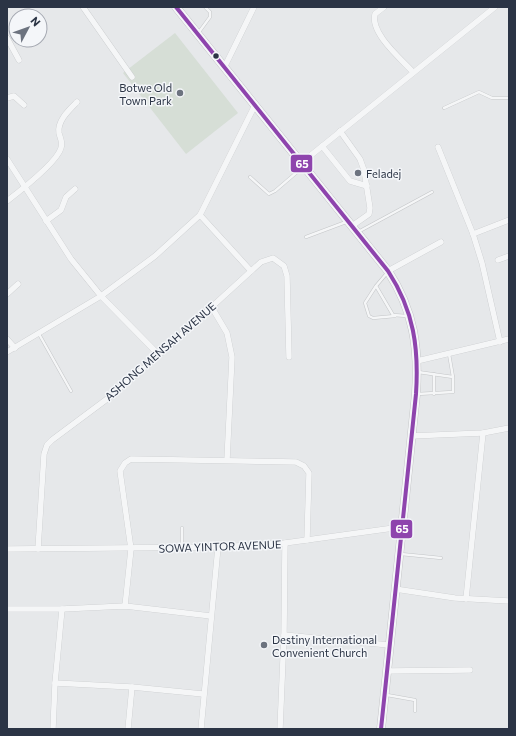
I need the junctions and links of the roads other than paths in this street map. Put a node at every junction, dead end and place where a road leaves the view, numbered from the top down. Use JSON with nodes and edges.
{"nodes":[{"id":1,"x":83,"y":7,"type":"edge"},
{"id":2,"x":205,"y":7,"type":"edge"},
{"id":3,"x":254,"y":7,"type":"edge"},
{"id":4,"x":384,"y":7,"type":"edge"},
{"id":5,"x":495,"y":7,"type":"edge"},
{"id":6,"x":178,"y":8,"type":"edge"},
{"id":7,"x":197,"y":34,"type":"junction"},
{"id":8,"x":7,"y":38,"type":"edge"},
{"id":9,"x":19,"y":60,"type":"dead end"},
{"id":10,"x":224,"y":66,"type":"junction"},
{"id":11,"x":413,"y":72,"type":"junction"},
{"id":12,"x":132,"y":77,"type":"dead end"},
{"id":13,"x":7,"y":98,"type":"edge"},
{"id":14,"x":509,"y":98,"type":"edge"},
{"id":15,"x":77,"y":102,"type":"dead end"},
{"id":16,"x":255,"y":105,"type":"junction"},
{"id":17,"x":24,"y":106,"type":"dead end"},
{"id":18,"x":444,"y":108,"type":"dead end"},
{"id":19,"x":340,"y":131,"type":"junction"},
{"id":20,"x":322,"y":146,"type":"junction"},
{"id":21,"x":438,"y":147,"type":"dead end"},
{"id":22,"x":7,"y":159,"type":"edge"},
{"id":23,"x":302,"y":165,"type":"junction"},
{"id":24,"x":250,"y":177,"type":"dead end"},
{"id":25,"x":367,"y":186,"type":"junction"},
{"id":26,"x":24,"y":187,"type":"junction"},
{"id":27,"x":75,"y":189,"type":"dead end"},
{"id":28,"x":432,"y":192,"type":"dead end"},
{"id":29,"x":7,"y":201,"type":"edge"},
{"id":30,"x":200,"y":215,"type":"junction"},
{"id":31,"x":509,"y":220,"type":"edge"},
{"id":32,"x":46,"y":221,"type":"junction"},
{"id":33,"x":353,"y":226,"type":"junction"},
{"id":34,"x":473,"y":234,"type":"junction"},
{"id":35,"x":306,"y":237,"type":"dead end"},
{"id":36,"x":441,"y":242,"type":"dead end"},
{"id":37,"x":509,"y":256,"type":"edge"},
{"id":38,"x":498,"y":260,"type":"dead end"},
{"id":39,"x":251,"y":271,"type":"junction"},
{"id":40,"x":388,"y":271,"type":"junction"},
{"id":41,"x":18,"y":284,"type":"dead end"},
{"id":42,"x":376,"y":286,"type":"junction"},
{"id":43,"x":7,"y":294,"type":"edge"},
{"id":44,"x":101,"y":296,"type":"junction"},
{"id":45,"x":211,"y":306,"type":"junction"},
{"id":46,"x":395,"y":316,"type":"junction"},
{"id":47,"x":410,"y":316,"type":"junction"},
{"id":48,"x":38,"y":334,"type":"junction"},
{"id":49,"x":7,"y":339,"type":"edge"},
{"id":50,"x":509,"y":340,"type":"edge"},
{"id":51,"x":500,"y":342,"type":"junction"},
{"id":52,"x":15,"y":348,"type":"junction"},
{"id":53,"x":7,"y":352,"type":"edge"},
{"id":54,"x":449,"y":353,"type":"junction"},
{"id":55,"x":159,"y":355,"type":"junction"},
{"id":56,"x":289,"y":357,"type":"dead end"},
{"id":57,"x":417,"y":361,"type":"junction"},
{"id":58,"x":418,"y":372,"type":"junction"},
{"id":59,"x":434,"y":374,"type":"junction"},
{"id":60,"x":453,"y":377,"type":"junction"},
{"id":61,"x":71,"y":390,"type":"dead end"},
{"id":62,"x":416,"y":394,"type":"junction"},
{"id":63,"x":434,"y":394,"type":"junction"},
{"id":64,"x":509,"y":428,"type":"edge"},
{"id":65,"x":483,"y":433,"type":"junction"},
{"id":66,"x":411,"y":436,"type":"junction"},
{"id":67,"x":227,"y":460,"type":"junction"},
{"id":68,"x":401,"y":527,"type":"junction"},
{"id":69,"x":182,"y":528,"type":"dead end"},
{"id":70,"x":307,"y":540,"type":"junction"},
{"id":71,"x":285,"y":543,"type":"junction"},
{"id":72,"x":218,"y":547,"type":"junction"},
{"id":73,"x":182,"y":548,"type":"junction"},
{"id":74,"x":7,"y":549,"type":"edge"},
{"id":75,"x":38,"y":549,"type":"junction"},
{"id":76,"x":131,"y":549,"type":"junction"},
{"id":77,"x":399,"y":554,"type":"junction"},
{"id":78,"x":441,"y":558,"type":"dead end"},
{"id":79,"x":395,"y":589,"type":"junction"},
{"id":80,"x":466,"y":599,"type":"junction"},
{"id":81,"x":509,"y":601,"type":"edge"},
{"id":82,"x":125,"y":606,"type":"junction"},
{"id":83,"x":7,"y":609,"type":"edge"},
{"id":84,"x":62,"y":609,"type":"junction"},
{"id":85,"x":211,"y":616,"type":"junction"},
{"id":86,"x":284,"y":635,"type":"junction"},
{"id":87,"x":389,"y":645,"type":"junction"},
{"id":88,"x":470,"y":670,"type":"dead end"},
{"id":89,"x":387,"y":671,"type":"junction"},
{"id":90,"x":55,"y":683,"type":"junction"},
{"id":91,"x":132,"y":687,"type":"junction"},
{"id":92,"x":203,"y":694,"type":"junction"},
{"id":93,"x":384,"y":694,"type":"junction"},
{"id":94,"x":415,"y":711,"type":"dead end"},
{"id":95,"x":53,"y":729,"type":"edge"},
{"id":96,"x":128,"y":729,"type":"edge"},
{"id":97,"x":201,"y":729,"type":"edge"},
{"id":98,"x":280,"y":729,"type":"edge"},
{"id":99,"x":381,"y":729,"type":"edge"}],
"edges":[{"from":1,"to":12,"type":"street"},
{"from":2,"to":7,"type":"lane"},
{"from":3,"to":10,"type":"street"},
{"from":4,"to":11,"type":"street"},
{"from":5,"to":11,"type":"street"},
{"from":6,"to":7,"type":"main road"},
{"from":7,"to":10,"type":"main road"},
{"from":8,"to":9,"type":"street"},
{"from":10,"to":16,"type":"main road"},
{"from":11,"to":19,"type":"street"},
{"from":13,"to":17,"type":"street"},
{"from":14,"to":18,"type":"lane"},
{"from":15,"to":26,"type":"street"},
{"from":16,"to":23,"type":"main road"},
{"from":16,"to":30,"type":"street"},
{"from":19,"to":20,"type":"street"},
{"from":19,"to":25,"type":"street"},
{"from":20,"to":23,"type":"street"},
{"from":20,"to":25,"type":"street"},
{"from":21,"to":34,"type":"street"},
{"from":22,"to":26,"type":"street"},
{"from":23,"to":24,"type":"lane"},
{"from":23,"to":33,"type":"main road"},
{"from":25,"to":33,"type":"street"},
{"from":26,"to":29,"type":"street"},
{"from":26,"to":32,"type":"street"},
{"from":27,"to":32,"type":"street"},
{"from":28,"to":33,"type":"lane"},
{"from":30,"to":39,"type":"street"},
{"from":30,"to":44,"type":"street"},
{"from":31,"to":34,"type":"street"},
{"from":32,"to":44,"type":"street"},
{"from":33,"to":35,"type":"lane"},
{"from":33,"to":40,"type":"main road"},
{"from":34,"to":51,"type":"street"},
{"from":36,"to":40,"type":"street"},
{"from":37,"to":38,"type":"street"},
{"from":39,"to":45,"type":"street","name":"ASHONG MENSAH AVENUE"},
{"from":39,"to":56,"type":"street","name":"ASHONG MENSAH AVENUE"},
{"from":40,"to":42,"type":"lane"},
{"from":40,"to":47,"type":"main road"},
{"from":41,"to":43,"type":"street"},
{"from":42,"to":46,"type":"lane"},
{"from":42,"to":46,"type":"lane"},
{"from":44,"to":48,"type":"street"},
{"from":44,"to":55,"type":"street"},
{"from":45,"to":55,"type":"street","name":"ASHONG MENSAH AVENUE"},
{"from":45,"to":67,"type":"street"},
{"from":46,"to":47,"type":"lane"},
{"from":47,"to":57,"type":"main road"},
{"from":48,"to":52,"type":"street"},
{"from":48,"to":61,"type":"lane"},
{"from":49,"to":52,"type":"street"},
{"from":50,"to":51,"type":"street"},
{"from":51,"to":54,"type":"street"},
{"from":52,"to":53,"type":"street"},
{"from":54,"to":57,"type":"street"},
{"from":54,"to":60,"type":"lane"},
{"from":55,"to":75,"type":"street","name":"ASHONG MENSAH AVENUE"},
{"from":57,"to":58,"type":"main road"},
{"from":58,"to":59,"type":"lane"},
{"from":58,"to":62,"type":"main road"},
{"from":59,"to":60,"type":"lane"},
{"from":59,"to":63,"type":"lane"},
{"from":60,"to":63,"type":"lane"},
{"from":62,"to":63,"type":"lane"},
{"from":62,"to":66,"type":"main road"},
{"from":64,"to":65,"type":"street"},
{"from":65,"to":66,"type":"street"},
{"from":65,"to":80,"type":"street"},
{"from":66,"to":68,"type":"main road"},
{"from":67,"to":70,"type":"street"},
{"from":67,"to":76,"type":"street"},
{"from":68,"to":70,"type":"street","name":"SOWA YINTOR AVENUE"},
{"from":68,"to":77,"type":"main road"},
{"from":69,"to":73,"type":"lane"},
{"from":70,"to":71,"type":"street","name":"SOWA YINTOR AVENUE"},
{"from":71,"to":72,"type":"street","name":"SOWA YINTOR AVENUE"},
{"from":71,"to":86,"type":"street"},
{"from":72,"to":73,"type":"street","name":"SOWA YINTOR AVENUE"},
{"from":72,"to":85,"type":"street"},
{"from":73,"to":76,"type":"street","name":"SOWA YINTOR AVENUE"},
{"from":74,"to":75,"type":"street","name":"SOWA YINTOR AVENUE"},
{"from":75,"to":76,"type":"street","name":"SOWA YINTOR AVENUE"},
{"from":76,"to":82,"type":"street"},
{"from":77,"to":78,"type":"lane"},
{"from":77,"to":79,"type":"main road"},
{"from":79,"to":80,"type":"street"},
{"from":79,"to":87,"type":"main road"},
{"from":80,"to":81,"type":"street"},
{"from":82,"to":84,"type":"street"},
{"from":82,"to":85,"type":"street"},
{"from":83,"to":84,"type":"street"},
{"from":84,"to":90,"type":"street"},
{"from":85,"to":92,"type":"street"},
{"from":86,"to":87,"type":"street"},
{"from":86,"to":98,"type":"street"},
{"from":87,"to":89,"type":"main road"},
{"from":88,"to":89,"type":"street"},
{"from":89,"to":93,"type":"main road"},
{"from":90,"to":91,"type":"street"},
{"from":90,"to":95,"type":"street"},
{"from":91,"to":92,"type":"street"},
{"from":91,"to":96,"type":"street"},
{"from":92,"to":97,"type":"street"},
{"from":93,"to":94,"type":"lane"},
{"from":93,"to":99,"type":"main road"}]}
